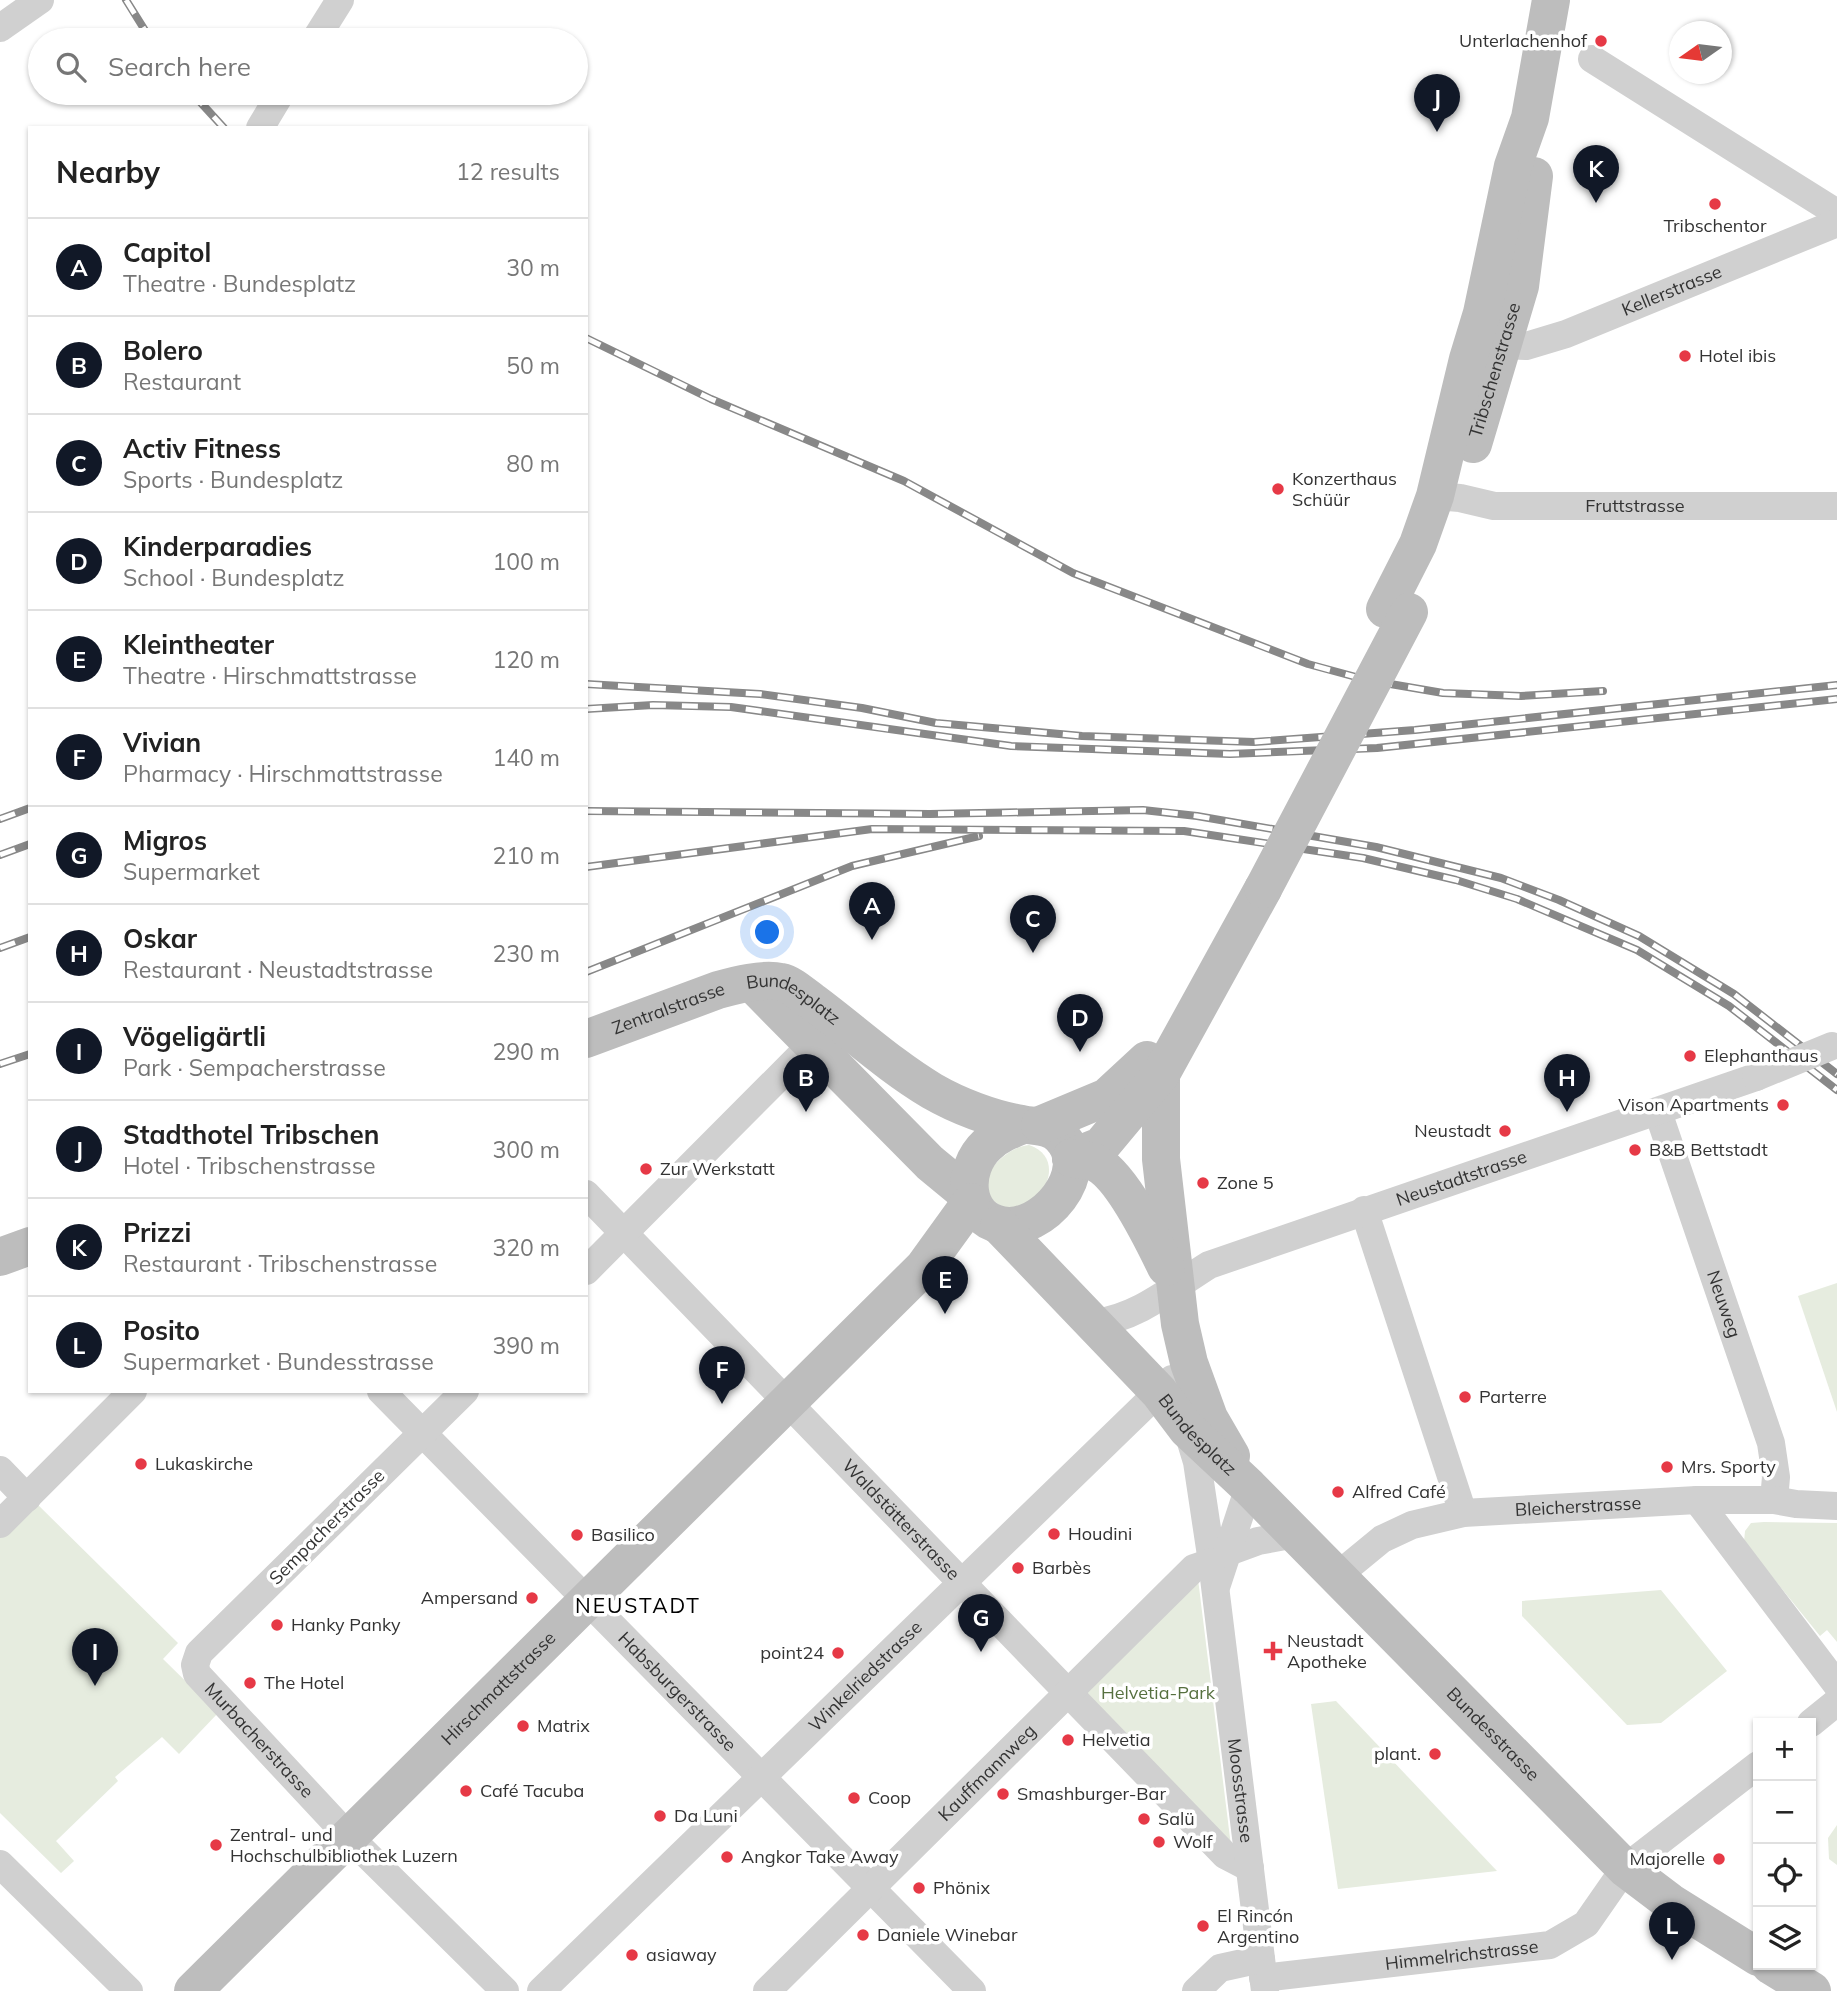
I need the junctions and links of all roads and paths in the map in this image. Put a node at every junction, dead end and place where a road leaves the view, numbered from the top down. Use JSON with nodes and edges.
{"nodes":[{"id":1,"x":40,"y":0,"type":"edge"},
{"id":2,"x":340,"y":0,"type":"edge"},
{"id":3,"x":1551,"y":0,"type":"edge"},
{"id":4,"x":0,"y":28,"type":"edge"},
{"id":5,"x":322,"y":28,"type":"edge"},
{"id":6,"x":1592,"y":59,"type":"dead end"},
{"id":7,"x":274,"y":105,"type":"edge"},
{"id":8,"x":1530,"y":118,"type":"junction"},
{"id":9,"x":261,"y":126,"type":"edge"},
{"id":10,"x":1837,"y":213,"type":"edge"},
{"id":11,"x":1837,"y":223,"type":"edge"},
{"id":12,"x":1503,"y":345,"type":"junction"},
{"id":13,"x":1448,"y":497,"type":"junction"},
{"id":14,"x":1837,"y":506,"type":"edge"},
{"id":15,"x":1251,"y":887,"type":"junction"},
{"id":16,"x":752,"y":984,"type":"junction"},
{"id":17,"x":588,"y":1038,"type":"edge"},
{"id":18,"x":812,"y":1044,"type":"junction"},
{"id":19,"x":1835,"y":1045,"type":"edge"},
{"id":20,"x":1161,"y":1074,"type":"junction"},
{"id":21,"x":1658,"y":1112,"type":"junction"},
{"id":22,"x":1032,"y":1125,"type":"junction"},
{"id":23,"x":1071,"y":1158,"type":"junction"},
{"id":24,"x":588,"y":1196,"type":"edge"},
{"id":25,"x":980,"y":1207,"type":"junction"},
{"id":26,"x":1364,"y":1210,"type":"junction"},
{"id":27,"x":623,"y":1234,"type":"junction"},
{"id":28,"x":28,"y":1247,"type":"edge"},
{"id":29,"x":0,"y":1256,"type":"edge"},
{"id":30,"x":588,"y":1269,"type":"edge"},
{"id":31,"x":1174,"y":1286,"type":"junction"},
{"id":32,"x":1094,"y":1323,"type":"junction"},
{"id":33,"x":1189,"y":1363,"type":"junction"},
{"id":34,"x":1159,"y":1392,"type":"junction"},
{"id":35,"x":131,"y":1393,"type":"edge"},
{"id":36,"x":383,"y":1393,"type":"edge"},
{"id":37,"x":463,"y":1393,"type":"edge"},
{"id":38,"x":787,"y":1403,"type":"junction"},
{"id":39,"x":1187,"y":1429,"type":"junction"},
{"id":40,"x":422,"y":1433,"type":"junction"},
{"id":41,"x":0,"y":1470,"type":"edge"},
{"id":42,"x":1249,"y":1487,"type":"junction"},
{"id":43,"x":27,"y":1498,"type":"junction"},
{"id":44,"x":1696,"y":1500,"type":"junction"},
{"id":45,"x":1774,"y":1500,"type":"junction"},
{"id":46,"x":1837,"y":1506,"type":"edge"},
{"id":47,"x":1463,"y":1513,"type":"junction"},
{"id":48,"x":0,"y":1524,"type":"edge"},
{"id":49,"x":1296,"y":1534,"type":"junction"},
{"id":50,"x":1218,"y":1567,"type":"junction"},
{"id":51,"x":1338,"y":1576,"type":"junction"},
{"id":52,"x":961,"y":1582,"type":"junction"},
{"id":53,"x":587,"y":1601,"type":"junction"},
{"id":54,"x":195,"y":1665,"type":"joint"},
{"id":55,"x":1837,"y":1685,"type":"edge"},
{"id":56,"x":1068,"y":1693,"type":"junction"},
{"id":57,"x":1837,"y":1702,"type":"edge"},
{"id":58,"x":1816,"y":1719,"type":"edge"},
{"id":59,"x":1753,"y":1769,"type":"edge"},
{"id":60,"x":760,"y":1776,"type":"junction"},
{"id":61,"x":349,"y":1837,"type":"junction"},
{"id":62,"x":0,"y":1864,"type":"edge"},
{"id":63,"x":1250,"y":1868,"type":"junction"},
{"id":64,"x":1625,"y":1868,"type":"junction"},
{"id":65,"x":871,"y":1889,"type":"junction"},
{"id":66,"x":1753,"y":1954,"type":"edge"},
{"id":67,"x":1778,"y":1970,"type":"edge"},
{"id":68,"x":1263,"y":1976,"type":"edge"},
{"id":69,"x":129,"y":1991,"type":"edge"},
{"id":70,"x":193,"y":1991,"type":"edge"},
{"id":71,"x":505,"y":1991,"type":"edge"},
{"id":72,"x":541,"y":1991,"type":"edge"},
{"id":73,"x":767,"y":1991,"type":"edge"},
{"id":74,"x":972,"y":1991,"type":"edge"},
{"id":75,"x":1196,"y":1991,"type":"edge"},
{"id":76,"x":1812,"y":1991,"type":"edge"}],
"edges":[{"from":1,"to":4,"type":"street"},
{"from":2,"to":5,"type":"street"},
{"from":3,"to":8,"type":"street","name":"Tribschenstrasse"},
{"from":6,"to":10,"type":"street"},
{"from":7,"to":9,"type":"street"},
{"from":8,"to":12,"type":"street","name":"Tribschenstrasse"},
{"from":8,"to":13,"type":"street","name":"Tribschenstrasse"},
{"from":11,"to":12,"type":"street","name":"Kellerstrasse"},
{"from":12,"to":13,"type":"street","name":"Tribschenstrasse"},
{"from":13,"to":14,"type":"street","name":"Fruttstrasse"},
{"from":13,"to":15,"type":"street","name":"Tribschenstrasse"},
{"from":15,"to":20,"type":"street","name":"Bundesplatz"},
{"from":15,"to":22,"type":"street"},
{"from":16,"to":17,"type":"street","name":"Zentralstrasse"},
{"from":16,"to":18,"type":"street","name":"Bundesplatz"},
{"from":16,"to":22,"type":"street","name":"Bundesplatz"},
{"from":18,"to":25,"type":"street","name":"Bundesplatz"},
{"from":18,"to":27,"type":"street"},
{"from":19,"to":21,"type":"street","name":"Neustadtstrasse","bridge":true},
{"from":20,"to":23,"type":"street","name":"Bundesplatz"},
{"from":20,"to":31,"type":"street","name":"Bundesplatz"},
{"from":21,"to":26,"type":"street","name":"Neustadtstrasse"},
{"from":21,"to":45,"type":"street","name":"Neuweg"},
{"from":22,"to":23,"type":"street","name":"Bundesplatz"},
{"from":22,"to":25,"type":"street"},
{"from":23,"to":25,"type":"street"},
{"from":23,"to":31,"type":"street","name":"Bundesplatz"},
{"from":24,"to":27,"type":"street","name":"Waldstätterstrasse"},
{"from":25,"to":32,"type":"street","name":"Bundesplatz"},
{"from":25,"to":38,"type":"street","name":"Hirschmattstrasse"},
{"from":26,"to":31,"type":"street","name":"Neustadtstrasse"},
{"from":26,"to":47,"type":"street"},
{"from":27,"to":30,"type":"street"},
{"from":27,"to":38,"type":"street","name":"Waldstätterstrasse"},
{"from":28,"to":29,"type":"street"},
{"from":31,"to":32,"type":"street","name":"Neustadtstrasse"},
{"from":31,"to":33,"type":"street","name":"Bundesplatz"},
{"from":32,"to":34,"type":"street","name":"Bundesplatz"},
{"from":33,"to":34,"type":"street","name":"Winkelriedstrasse"},
{"from":33,"to":42,"type":"street","name":"Bundesplatz"},
{"from":34,"to":39,"type":"street","name":"Bundesplatz"},
{"from":34,"to":52,"type":"street","name":"Winkelriedstrasse"},
{"from":35,"to":43,"type":"street"},
{"from":36,"to":40,"type":"street","name":"Habsburgerstrasse"},
{"from":37,"to":40,"type":"street","name":"Sempacherstrasse"},
{"from":38,"to":52,"type":"street","name":"Waldstätterstrasse"},
{"from":38,"to":53,"type":"street","name":"Hirschmattstrasse"},
{"from":39,"to":42,"type":"street","name":"Bundesplatz"},
{"from":39,"to":50,"type":"street","name":"Moosstrasse"},
{"from":40,"to":53,"type":"street","name":"Habsburgerstrasse"},
{"from":40,"to":54,"type":"street","name":"Sempacherstrasse"},
{"from":41,"to":43,"type":"street"},
{"from":42,"to":49,"type":"street","name":"Bundesstrasse"},
{"from":42,"to":50,"type":"street","name":"Moosstrasse"},
{"from":43,"to":48,"type":"street"},
{"from":44,"to":45,"type":"street","name":"Bleicherstrasse"},
{"from":44,"to":47,"type":"street","name":"Bleicherstrasse"},
{"from":44,"to":55,"type":"street"},
{"from":45,"to":46,"type":"street","name":"Bleicherstrasse"},
{"from":47,"to":51,"type":"street","name":"Bleicherstrasse"},
{"from":49,"to":50,"type":"street"},
{"from":49,"to":51,"type":"street","name":"Bundesstrasse"},
{"from":50,"to":56,"type":"street","name":"Kauffmannweg"},
{"from":50,"to":63,"type":"street","name":"Moosstrasse"},
{"from":51,"to":64,"type":"street","name":"Bundesstrasse"},
{"from":52,"to":56,"type":"street","name":"Waldstätterstrasse"},
{"from":52,"to":60,"type":"street","name":"Winkelriedstrasse"},
{"from":53,"to":60,"type":"street","name":"Habsburgerstrasse"},
{"from":53,"to":61,"type":"street","name":"Hirschmattstrasse"},
{"from":54,"to":61,"type":"street","name":"Murbacherstrasse"},
{"from":56,"to":63,"type":"street","name":"Waldstätterstrasse"},
{"from":56,"to":65,"type":"street","name":"Kauffmannweg"},
{"from":57,"to":58,"type":"street"},
{"from":59,"to":64,"type":"street","name":"Himmelrichstrasse"},
{"from":60,"to":65,"type":"street","name":"Habsburgerstrasse"},
{"from":60,"to":72,"type":"street","name":"Winkelriedstrasse"},
{"from":61,"to":70,"type":"street","name":"Hirschmattstrasse"},
{"from":61,"to":71,"type":"street","name":"Murbacherstrasse"},
{"from":62,"to":69,"type":"street"},
{"from":63,"to":68,"type":"street","name":"Moosstrasse"},
{"from":64,"to":66,"type":"street","name":"Bundesstrasse"},
{"from":64,"to":68,"type":"street","name":"Himmelrichstrasse"},
{"from":65,"to":73,"type":"street","name":"Kauffmannweg"},
{"from":65,"to":74,"type":"street","name":"Habsburgerstrasse"},
{"from":67,"to":76,"type":"street"},
{"from":68,"to":75,"type":"street","name":"Himmelrichstrasse"}]}
